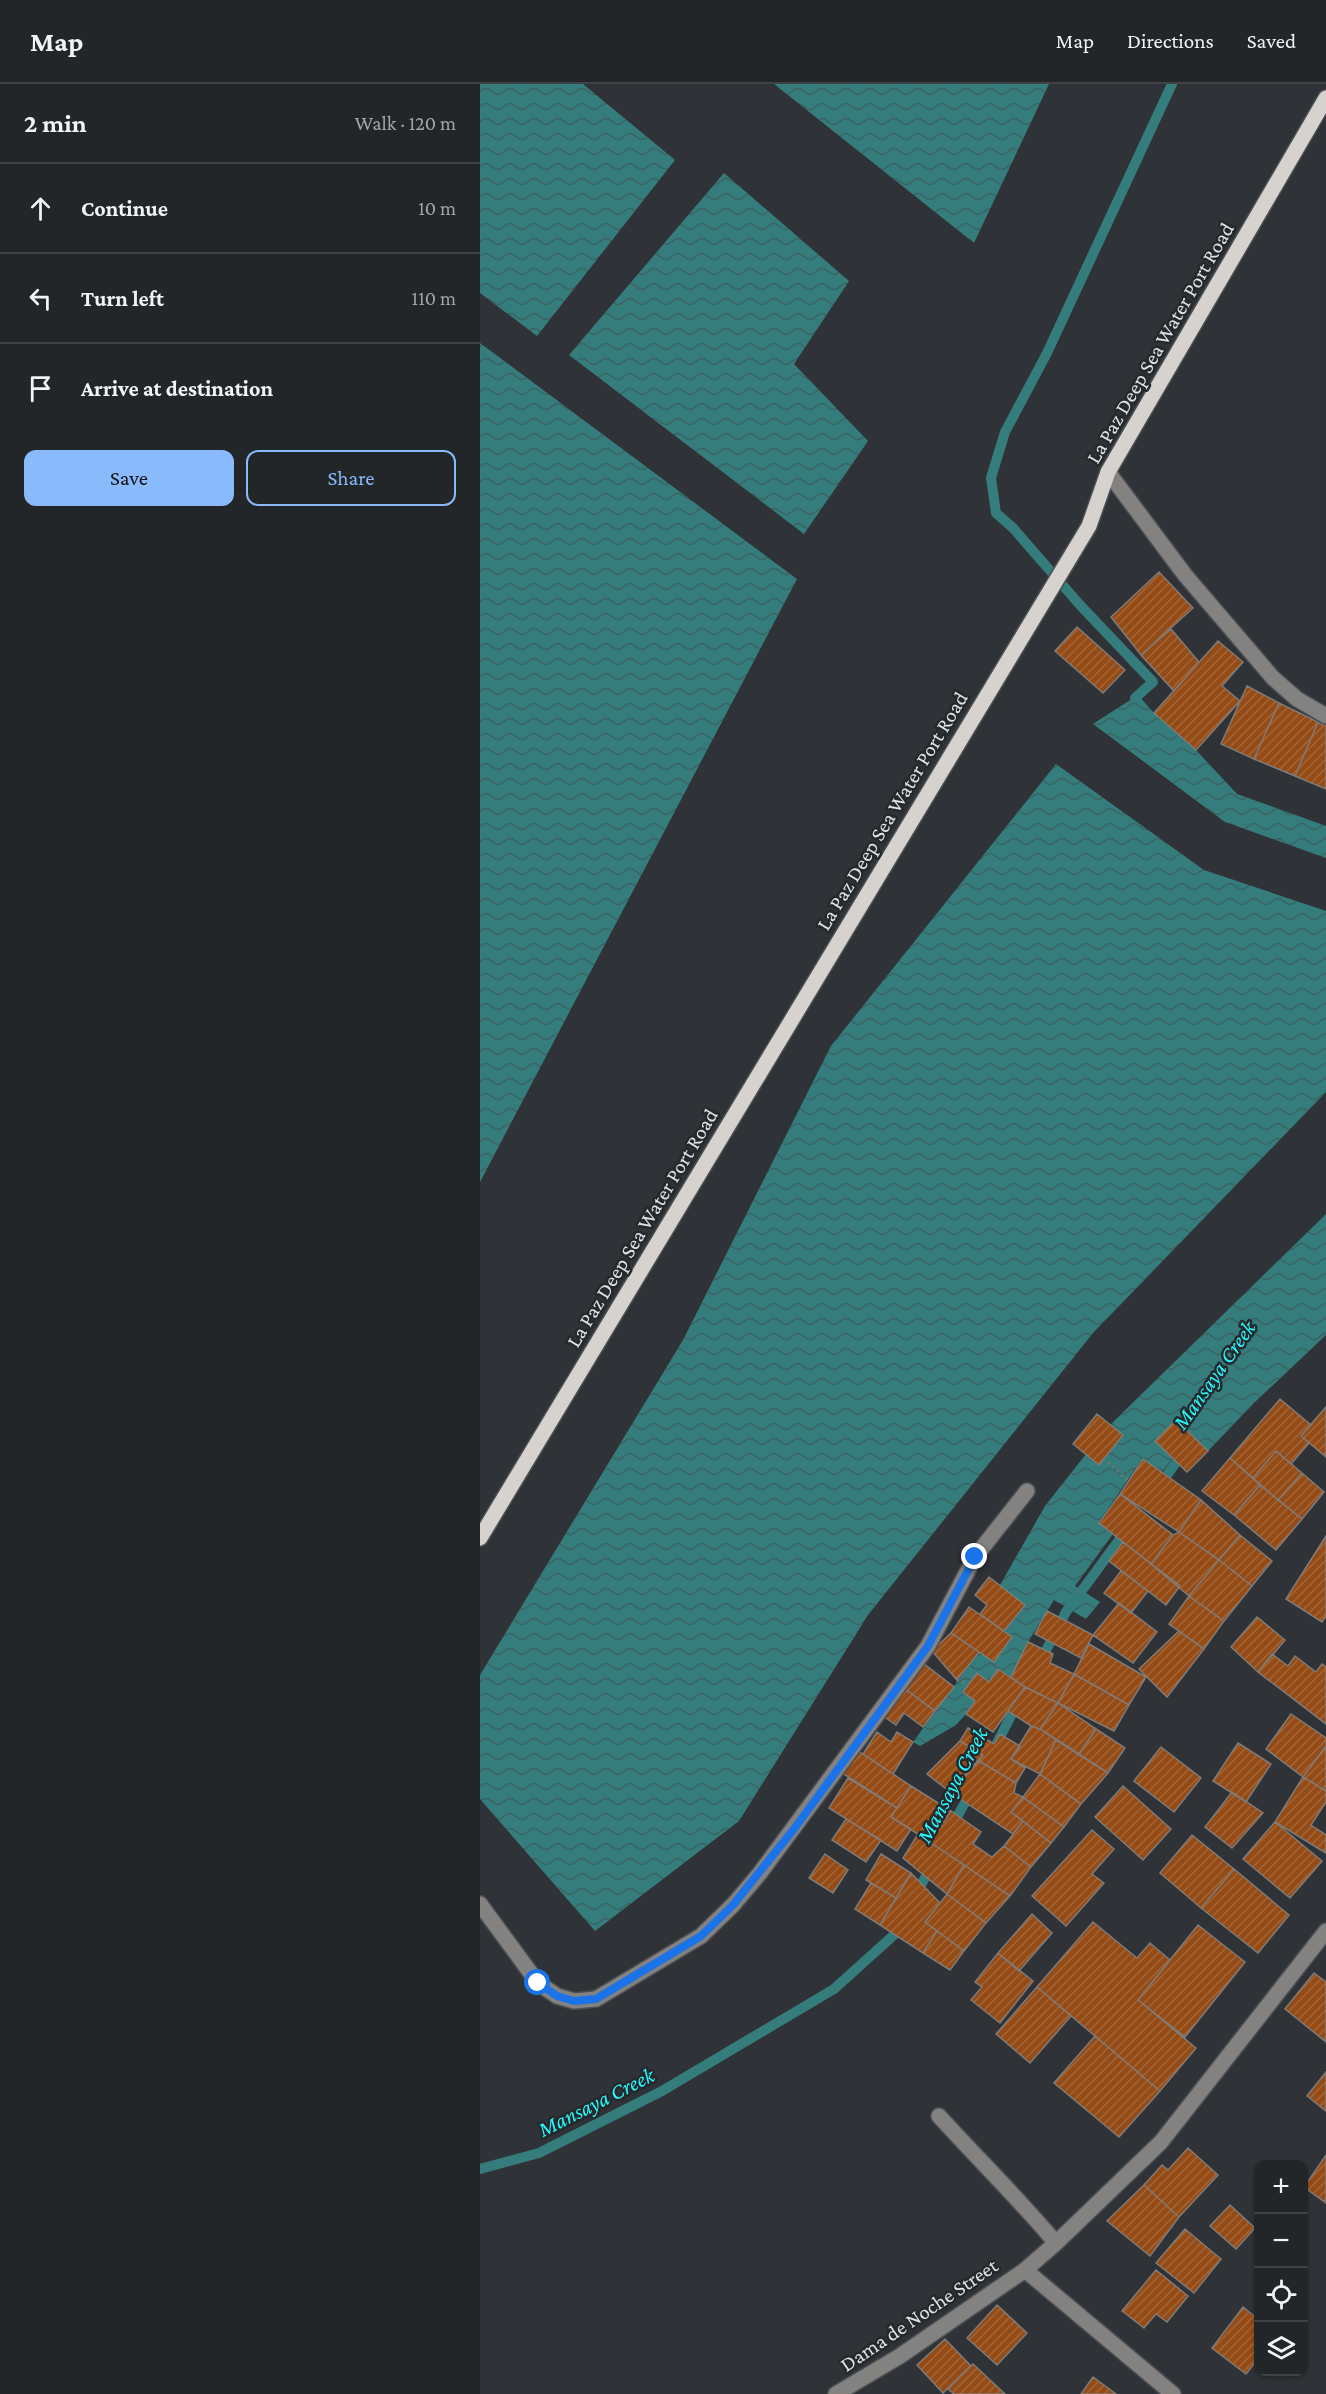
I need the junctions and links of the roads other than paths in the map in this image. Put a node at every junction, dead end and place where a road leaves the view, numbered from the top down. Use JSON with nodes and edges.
{"nodes":[{"id":1,"x":1326,"y":98,"type":"edge"},
{"id":2,"x":1108,"y":472,"type":"junction"},
{"id":3,"x":1326,"y":716,"type":"edge"},
{"id":4,"x":1027,"y":1491,"type":"dead end"},
{"id":5,"x":480,"y":1538,"type":"edge"},
{"id":6,"x":480,"y":1904,"type":"edge"},
{"id":7,"x":1326,"y":1931,"type":"edge"},
{"id":8,"x":939,"y":2116,"type":"dead end"},
{"id":9,"x":1056,"y":2243,"type":"junction"},
{"id":10,"x":1024,"y":2270,"type":"junction"},
{"id":11,"x":836,"y":2394,"type":"edge"},
{"id":12,"x":1173,"y":2394,"type":"edge"}],
"edges":[{"from":1,"to":2,"type":"main road","name":"La Paz Deep Sea Water Port Road"},
{"from":2,"to":3,"type":"street"},
{"from":2,"to":5,"type":"main road","name":"La Paz Deep Sea Water Port Road"},
{"from":4,"to":6,"type":"street"},
{"from":7,"to":9,"type":"street","name":"Dama de Noche Street"},
{"from":8,"to":9,"type":"street"},
{"from":9,"to":10,"type":"street","name":"Dama de Noche Street"},
{"from":10,"to":11,"type":"street","name":"Dama de Noche Street"},
{"from":10,"to":12,"type":"street"}]}
